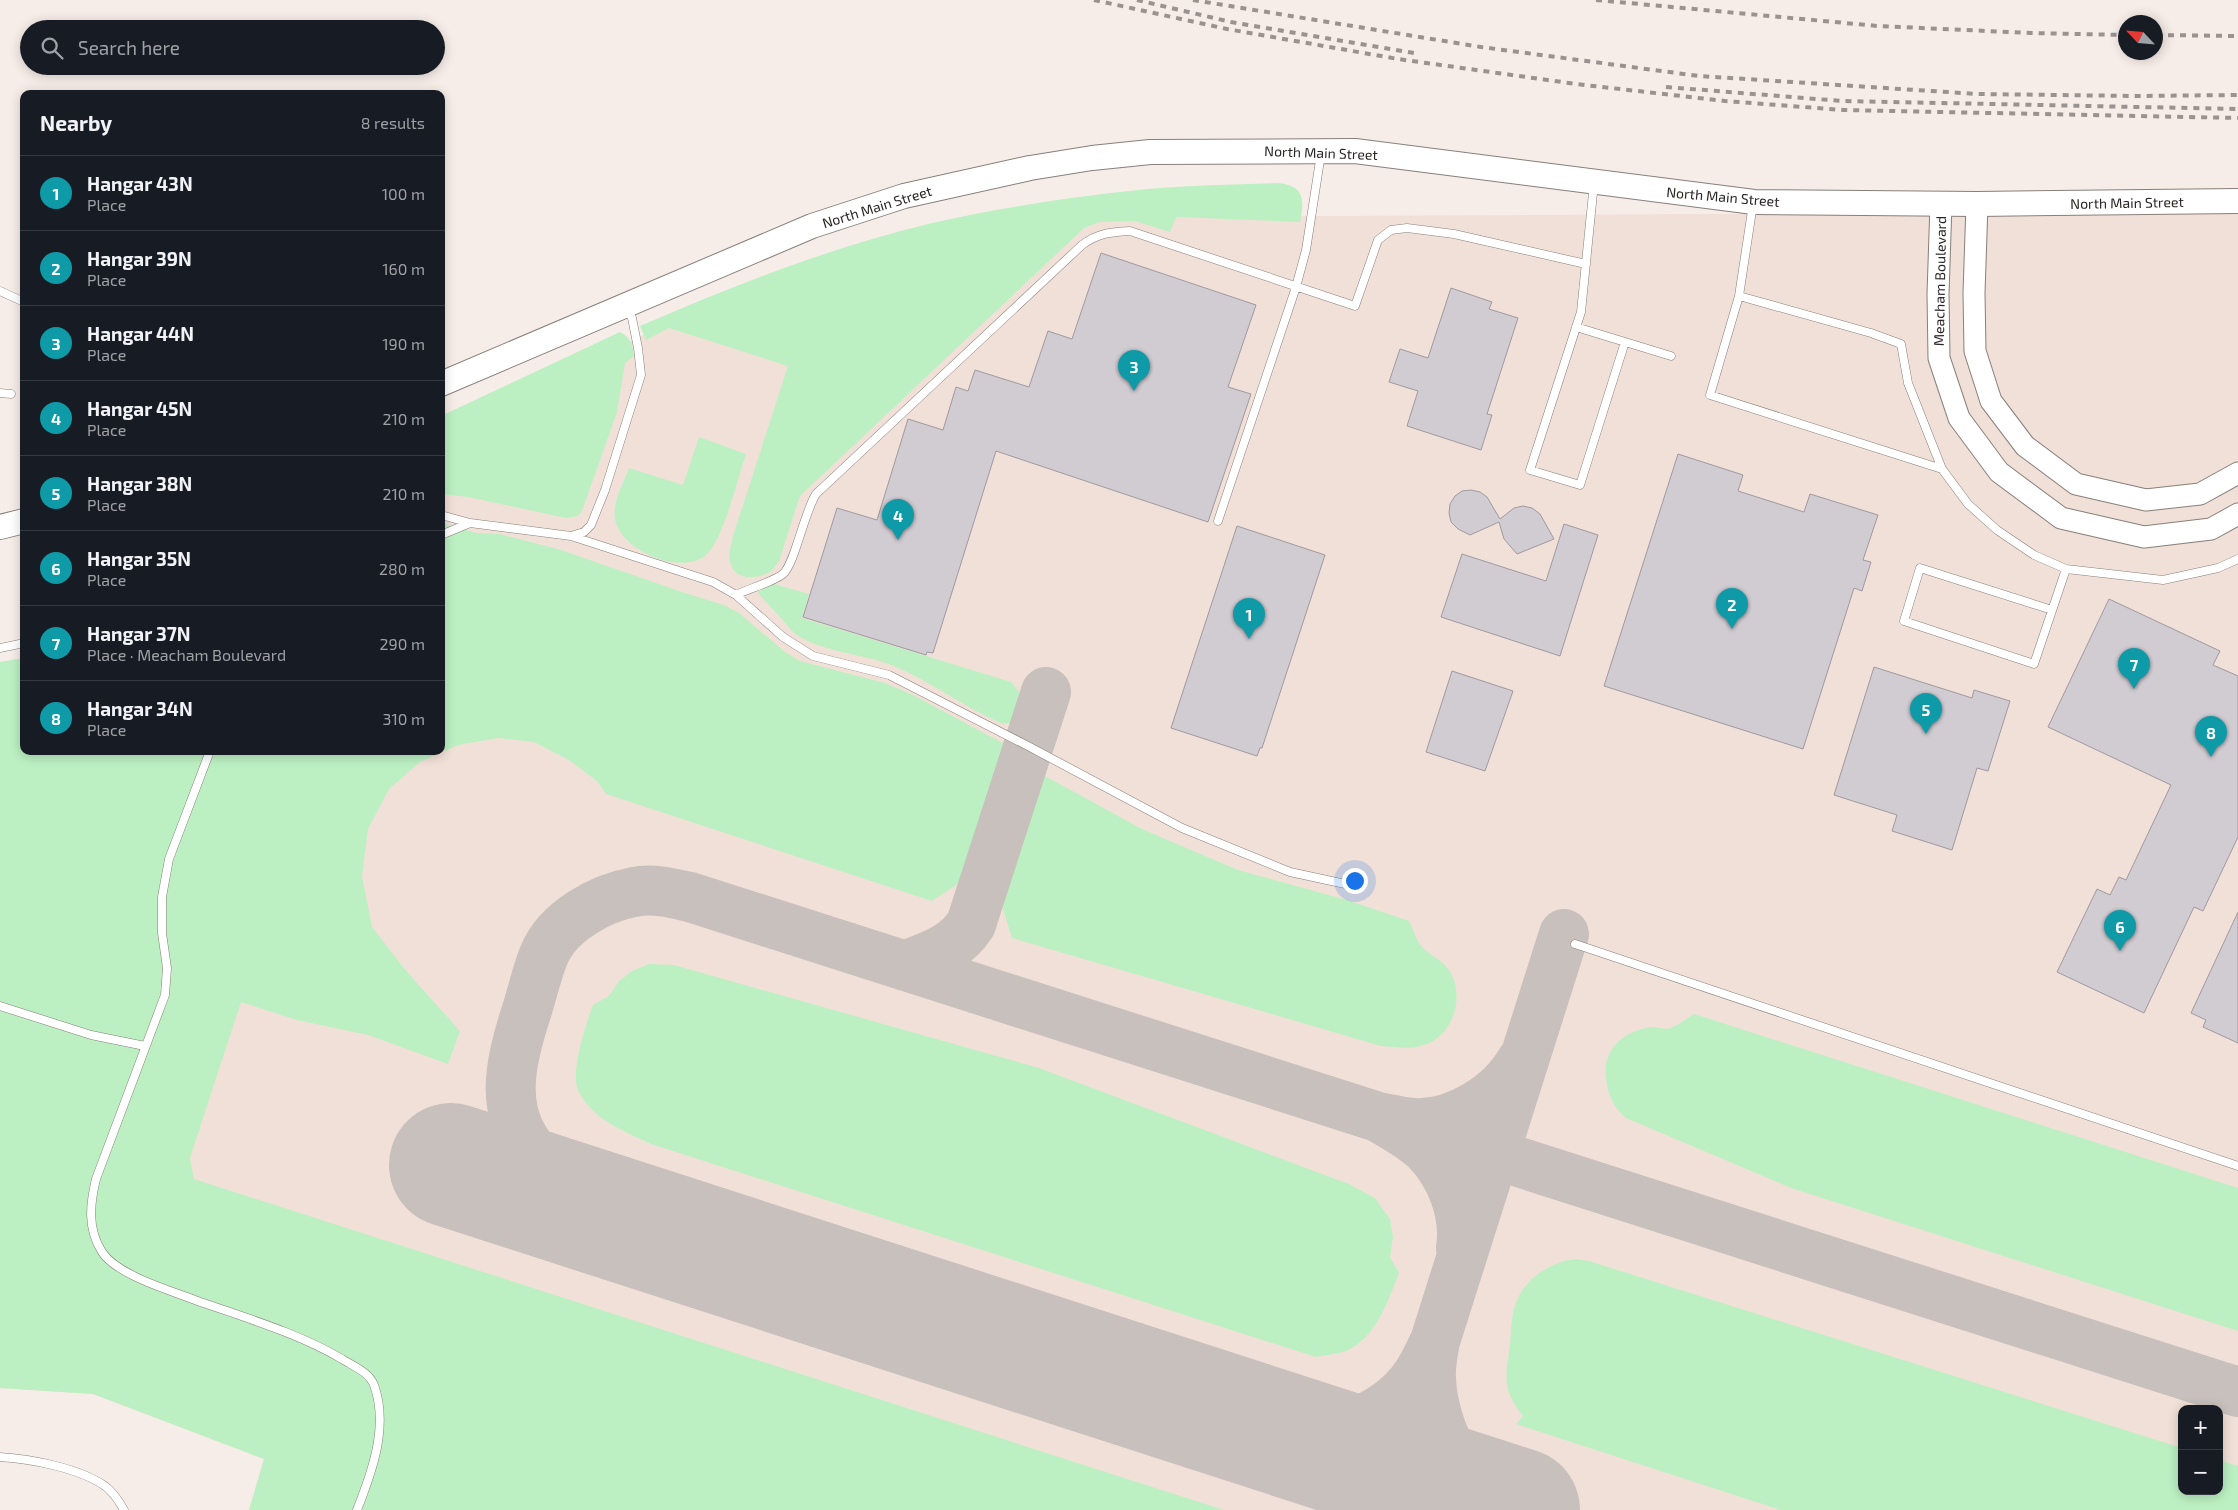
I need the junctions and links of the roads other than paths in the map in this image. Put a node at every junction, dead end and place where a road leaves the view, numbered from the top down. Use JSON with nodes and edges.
{"nodes":[{"id":1,"x":1321,"y":151,"type":"junction"},
{"id":2,"x":1594,"y":182,"type":"junction"},
{"id":3,"x":2238,"y":201,"type":"edge"},
{"id":4,"x":1754,"y":202,"type":"junction"},
{"id":5,"x":1941,"y":204,"type":"junction"},
{"id":6,"x":1977,"y":204,"type":"junction"},
{"id":7,"x":1586,"y":264,"type":"junction"},
{"id":8,"x":1296,"y":287,"type":"junction"},
{"id":9,"x":0,"y":291,"type":"edge"},
{"id":10,"x":1739,"y":296,"type":"junction"},
{"id":11,"x":20,"y":300,"type":"edge"},
{"id":12,"x":624,"y":305,"type":"junction"},
{"id":13,"x":1576,"y":326,"type":"junction"},
{"id":14,"x":1625,"y":342,"type":"junction"},
{"id":15,"x":1671,"y":356,"type":"dead end"},
{"id":16,"x":445,"y":382,"type":"edge"},
{"id":17,"x":0,"y":393,"type":"edge"},
{"id":18,"x":11,"y":394,"type":"dead end"},
{"id":19,"x":1942,"y":469,"type":"junction"},
{"id":20,"x":2238,"y":473,"type":"edge"},
{"id":21,"x":2238,"y":514,"type":"edge"},
{"id":22,"x":445,"y":516,"type":"edge"},
{"id":23,"x":20,"y":522,"type":"edge"},
{"id":24,"x":1218,"y":522,"type":"dead end"},
{"id":25,"x":470,"y":523,"type":"junction"},
{"id":26,"x":0,"y":527,"type":"edge"},
{"id":27,"x":445,"y":534,"type":"edge"},
{"id":28,"x":571,"y":536,"type":"junction"},
{"id":29,"x":2238,"y":559,"type":"edge"},
{"id":30,"x":2066,"y":569,"type":"junction"},
{"id":31,"x":736,"y":595,"type":"junction"},
{"id":32,"x":2052,"y":610,"type":"junction"},
{"id":33,"x":20,"y":643,"type":"edge"},
{"id":34,"x":0,"y":648,"type":"edge"},
{"id":35,"x":208,"y":755,"type":"edge"},
{"id":36,"x":1359,"y":887,"type":"dead end"},
{"id":37,"x":1575,"y":944,"type":"dead end"},
{"id":38,"x":0,"y":1006,"type":"edge"},
{"id":39,"x":145,"y":1046,"type":"junction"},
{"id":40,"x":2238,"y":1166,"type":"edge"},
{"id":41,"x":0,"y":1457,"type":"edge"},
{"id":42,"x":124,"y":1510,"type":"edge"},
{"id":43,"x":357,"y":1510,"type":"edge"}],
"edges":[{"from":1,"to":2,"type":"main road","name":"North Main Street"},
{"from":1,"to":8,"type":"lane"},
{"from":1,"to":12,"type":"main road","name":"North Main Street"},
{"from":2,"to":4,"type":"main road","name":"North Main Street"},
{"from":2,"to":7,"type":"lane"},
{"from":3,"to":6,"type":"main road","name":"North Main Street"},
{"from":4,"to":5,"type":"main road","name":"North Main Street"},
{"from":4,"to":10,"type":"lane"},
{"from":5,"to":6,"type":"main road","name":"North Main Street"},
{"from":5,"to":21,"type":"main road","name":"Meacham Boulevard"},
{"from":6,"to":20,"type":"main road"},
{"from":7,"to":8,"type":"lane"},
{"from":7,"to":13,"type":"lane"},
{"from":8,"to":24,"type":"lane"},
{"from":8,"to":31,"type":"lane"},
{"from":9,"to":11,"type":"lane"},
{"from":10,"to":19,"type":"lane"},
{"from":10,"to":19,"type":"lane"},
{"from":12,"to":16,"type":"main road","name":"North Main Street"},
{"from":12,"to":28,"type":"lane"},
{"from":13,"to":14,"type":"lane"},
{"from":13,"to":14,"type":"lane"},
{"from":14,"to":15,"type":"lane"},
{"from":17,"to":18,"type":"lane"},
{"from":19,"to":30,"type":"lane"},
{"from":22,"to":25,"type":"lane"},
{"from":23,"to":26,"type":"main road"},
{"from":25,"to":27,"type":"lane"},
{"from":25,"to":28,"type":"lane"},
{"from":28,"to":31,"type":"lane"},
{"from":29,"to":30,"type":"lane"},
{"from":30,"to":32,"type":"lane"},
{"from":31,"to":36,"type":"lane"},
{"from":32,"to":32,"type":"lane"},
{"from":33,"to":34,"type":"lane"},
{"from":35,"to":39,"type":"lane"},
{"from":37,"to":40,"type":"lane"},
{"from":38,"to":39,"type":"lane"},
{"from":39,"to":43,"type":"lane"},
{"from":41,"to":42,"type":"lane"}]}
